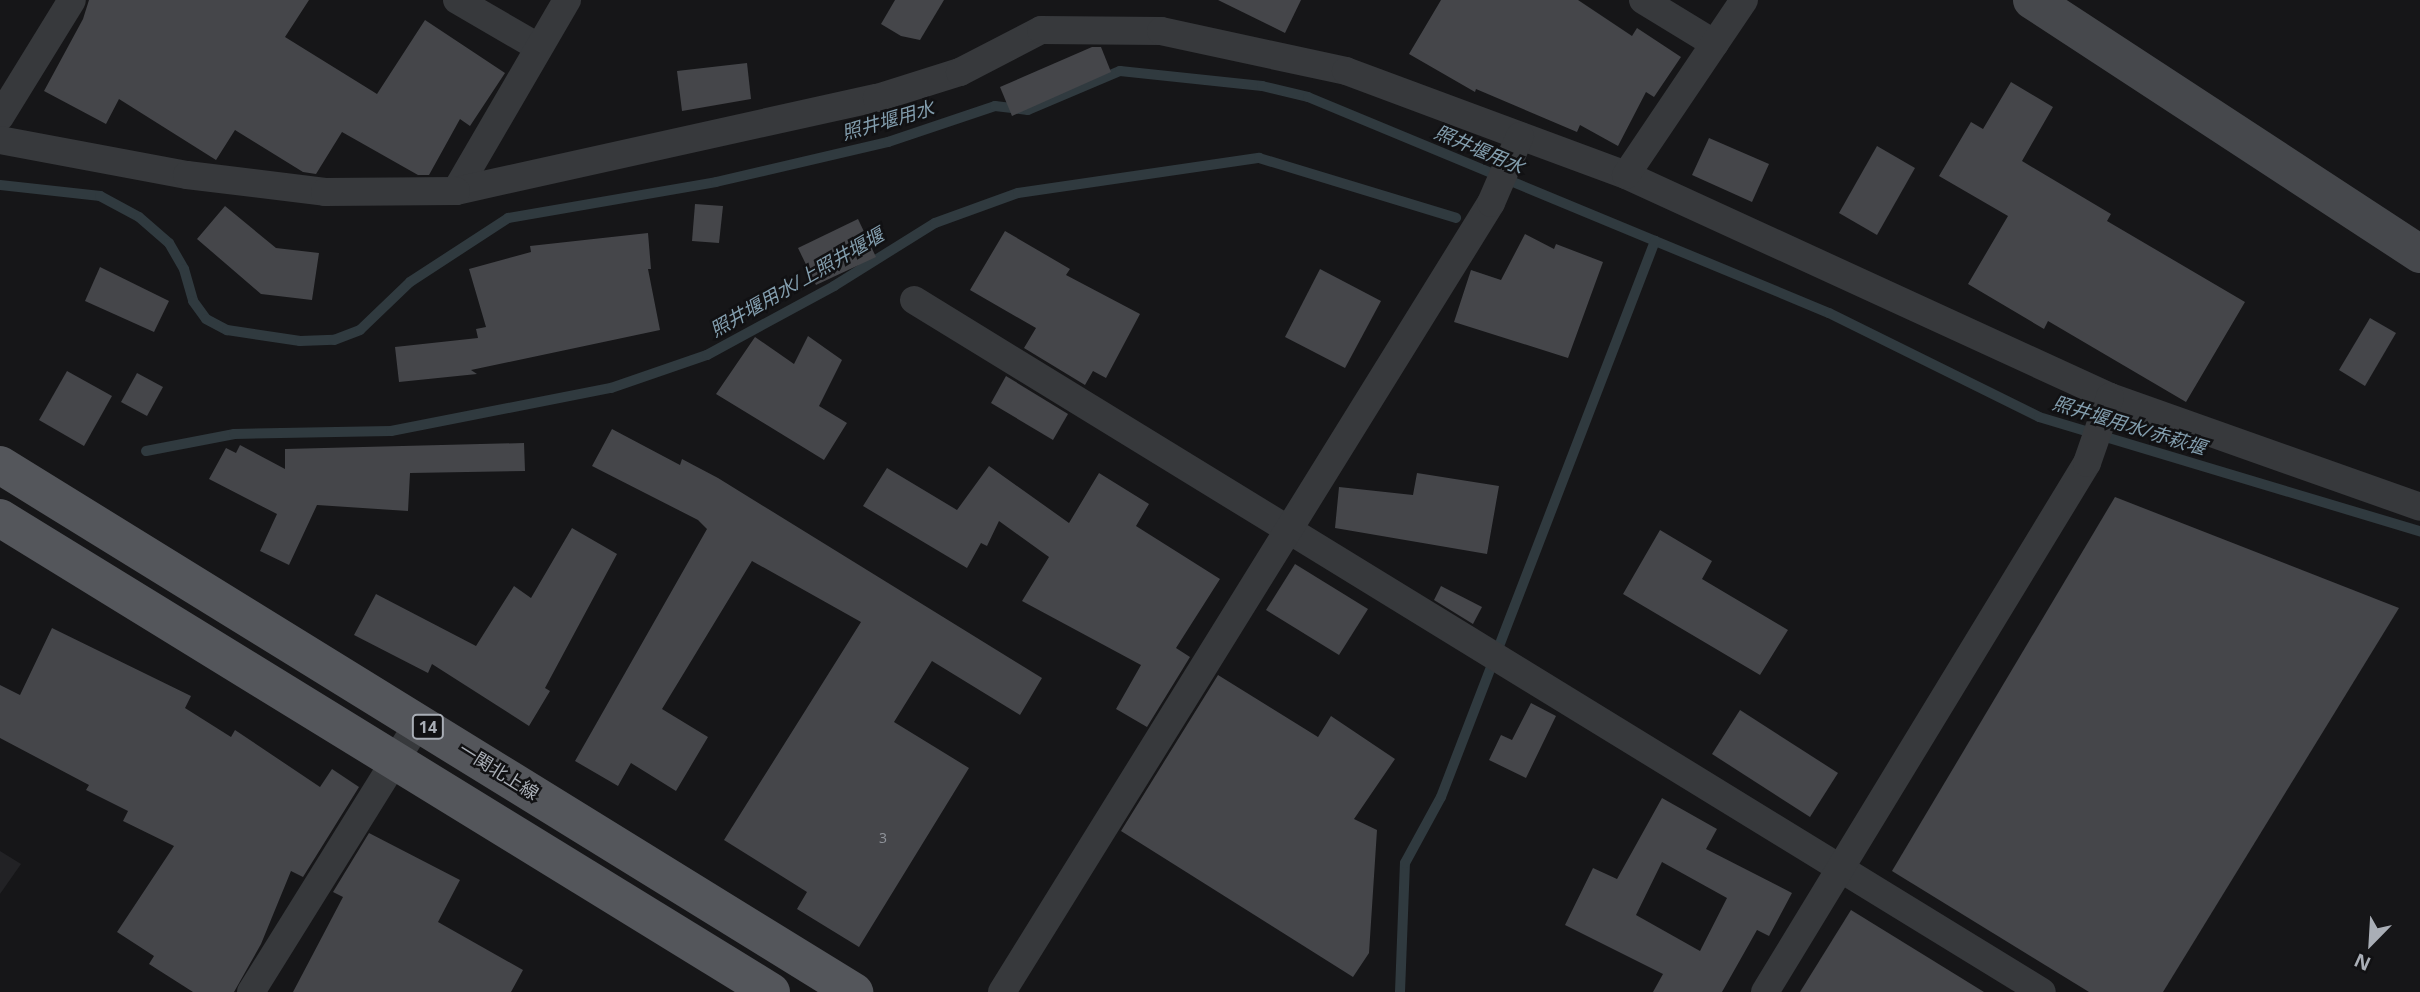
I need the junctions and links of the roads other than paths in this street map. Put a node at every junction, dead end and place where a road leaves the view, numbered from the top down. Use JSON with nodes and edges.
{"nodes":[{"id":1,"x":72,"y":0,"type":"edge"},
{"id":2,"x":457,"y":0,"type":"edge"},
{"id":3,"x":567,"y":0,"type":"edge"},
{"id":4,"x":1643,"y":0,"type":"edge"},
{"id":5,"x":1744,"y":0,"type":"edge"},
{"id":6,"x":2032,"y":0,"type":"edge"},
{"id":7,"x":1715,"y":44,"type":"junction"},
{"id":8,"x":538,"y":47,"type":"junction"},
{"id":9,"x":0,"y":117,"type":"edge"},
{"id":10,"x":1520,"y":136,"type":"junction"},
{"id":11,"x":0,"y":140,"type":"edge"},
{"id":12,"x":1626,"y":176,"type":"junction"},
{"id":13,"x":456,"y":191,"type":"junction"},
{"id":14,"x":2420,"y":254,"type":"edge"},
{"id":15,"x":914,"y":300,"type":"dead end"},
{"id":16,"x":2110,"y":397,"type":"junction"},
{"id":17,"x":0,"y":465,"type":"edge"},
{"id":18,"x":2420,"y":507,"type":"edge"},
{"id":19,"x":0,"y":518,"type":"edge"},
{"id":20,"x":1292,"y":530,"type":"junction"},
{"id":21,"x":419,"y":722,"type":"junction"},
{"id":22,"x":396,"y":762,"type":"junction"},
{"id":23,"x":1843,"y":869,"type":"junction"},
{"id":24,"x":251,"y":992,"type":"edge"},
{"id":25,"x":771,"y":992,"type":"edge"},
{"id":26,"x":854,"y":992,"type":"edge"},
{"id":27,"x":1002,"y":992,"type":"edge"},
{"id":28,"x":1765,"y":992,"type":"edge"},
{"id":29,"x":2042,"y":992,"type":"edge"}],
"edges":[{"from":1,"to":9,"type":"street"},
{"from":2,"to":8,"type":"street"},
{"from":3,"to":8,"type":"street"},
{"from":4,"to":7,"type":"street"},
{"from":5,"to":7,"type":"street"},
{"from":6,"to":14,"type":"street"},
{"from":7,"to":12,"type":"street"},
{"from":8,"to":13,"type":"street"},
{"from":10,"to":12,"type":"street"},
{"from":10,"to":13,"type":"street"},
{"from":10,"to":20,"type":"street"},
{"from":11,"to":13,"type":"street"},
{"from":12,"to":16,"type":"street"},
{"from":15,"to":20,"type":"street"},
{"from":16,"to":18,"type":"street"},
{"from":16,"to":23,"type":"street"},
{"from":17,"to":21,"type":"main road","name":"一関北上線","number":"14"},
{"from":19,"to":22,"type":"main road","number":"14"},
{"from":20,"to":23,"type":"street"},
{"from":20,"to":27,"type":"street"},
{"from":21,"to":22,"type":"street"},
{"from":21,"to":26,"type":"main road","name":"一関北上線","number":"14"},
{"from":22,"to":24,"type":"street"},
{"from":22,"to":25,"type":"main road","number":"14"},
{"from":23,"to":28,"type":"street"},
{"from":23,"to":29,"type":"street"}]}
